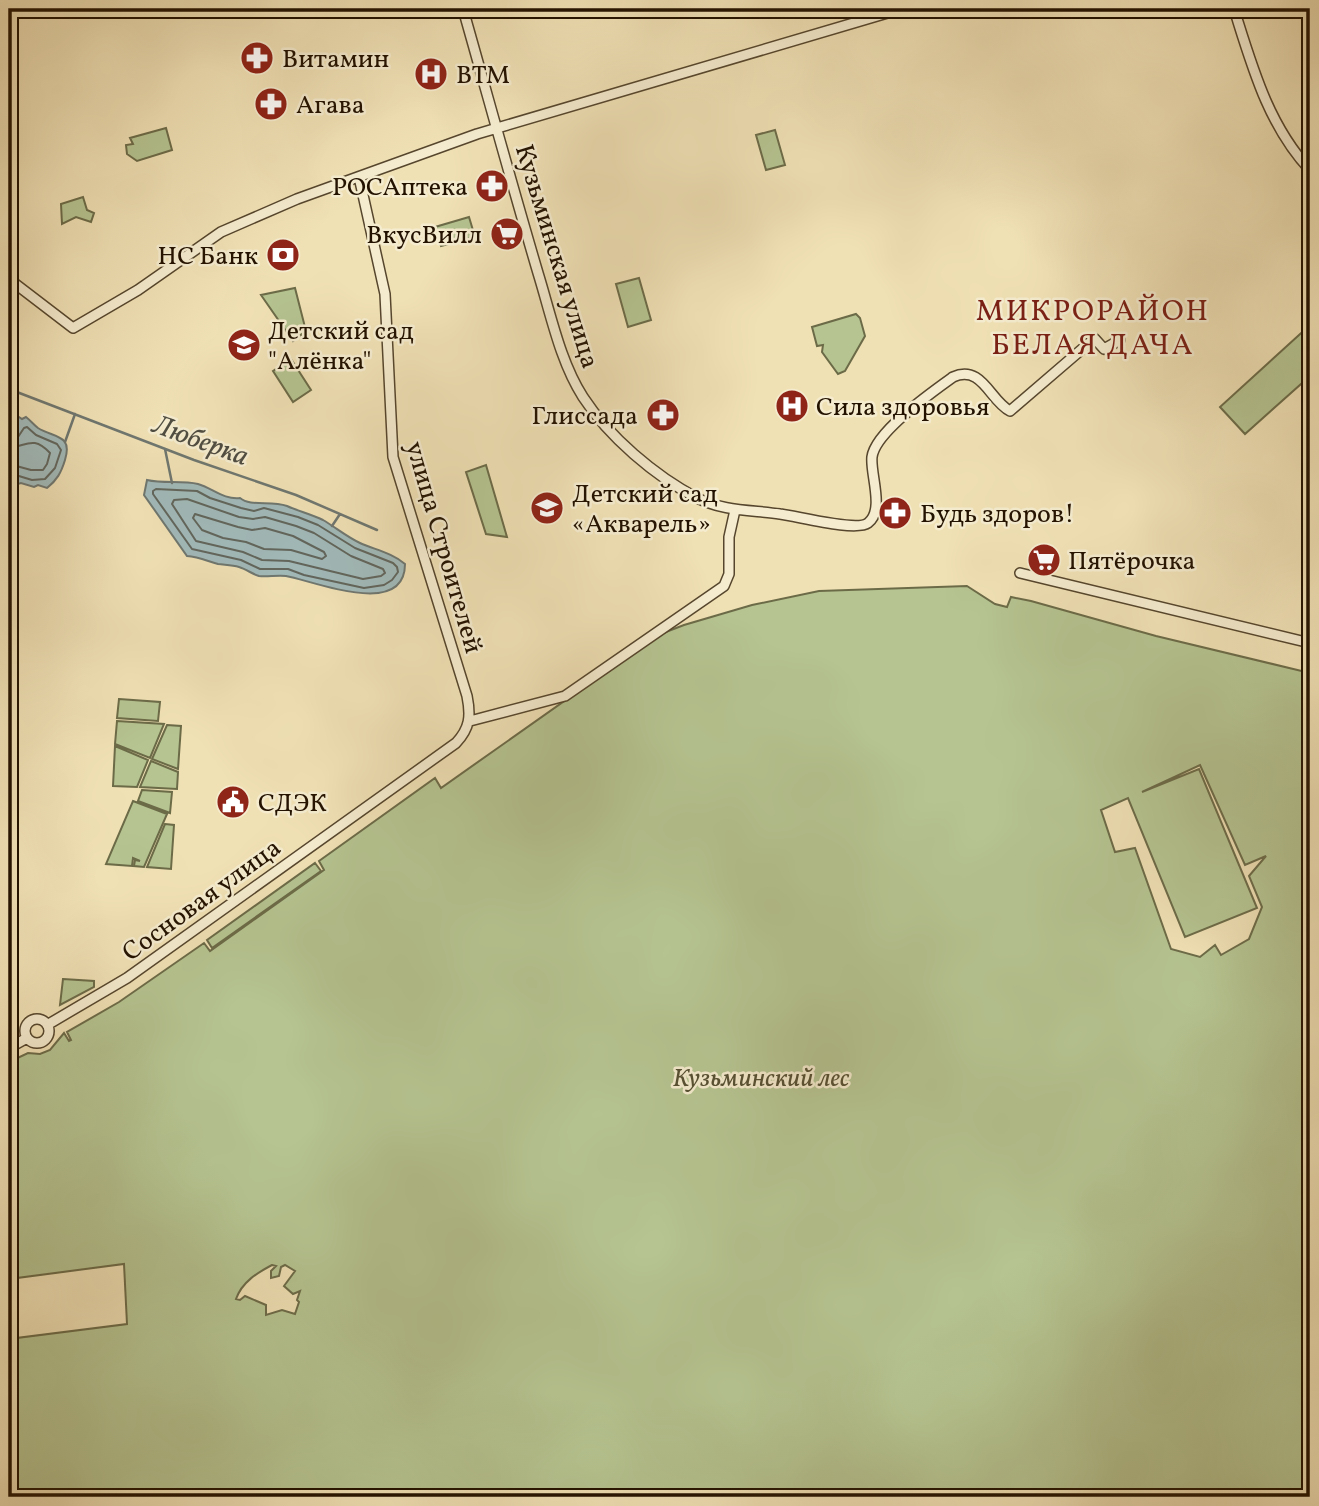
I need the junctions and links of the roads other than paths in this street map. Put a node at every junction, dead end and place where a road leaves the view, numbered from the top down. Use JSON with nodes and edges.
{"nodes":[{"id":1,"x":463,"y":9,"type":"edge"},
{"id":2,"x":901,"y":9,"type":"edge"},
{"id":3,"x":1234,"y":9,"type":"edge"},
{"id":4,"x":496,"y":128,"type":"junction"},
{"id":5,"x":1310,"y":170,"type":"edge"},
{"id":6,"x":359,"y":177,"type":"junction"},
{"id":7,"x":9,"y":279,"type":"edge"},
{"id":8,"x":1120,"y":340,"type":"dead end"},
{"id":9,"x":735,"y":509,"type":"junction"},
{"id":10,"x":1020,"y":573,"type":"dead end"},
{"id":11,"x":1310,"y":643,"type":"edge"},
{"id":12,"x":470,"y":721,"type":"junction"},
{"id":13,"x":47,"y":1025,"type":"junction"},
{"id":14,"x":27,"y":1038,"type":"junction"},
{"id":15,"x":9,"y":1048,"type":"edge"}],
"edges":[{"from":1,"to":4,"type":"street","name":"Кузьминская улица"},
{"from":2,"to":4,"type":"street"},
{"from":3,"to":5,"type":"street"},
{"from":4,"to":6,"type":"street"},
{"from":4,"to":9,"type":"street","name":"Кузьминская улица"},
{"from":6,"to":7,"type":"street"},
{"from":6,"to":12,"type":"street","name":"улица Строителей"},
{"from":8,"to":9,"type":"street","name":"Кузьминская улица"},
{"from":9,"to":12,"type":"street"},
{"from":10,"to":11,"type":"street"},
{"from":12,"to":13,"type":"street","name":"Сосновая улица"},
{"from":13,"to":14,"type":"street","name":"Сосновая улица"},
{"from":13,"to":14,"type":"street","name":"Сосновая улица"},
{"from":14,"to":15,"type":"street","name":"Сосновая улица"}]}
